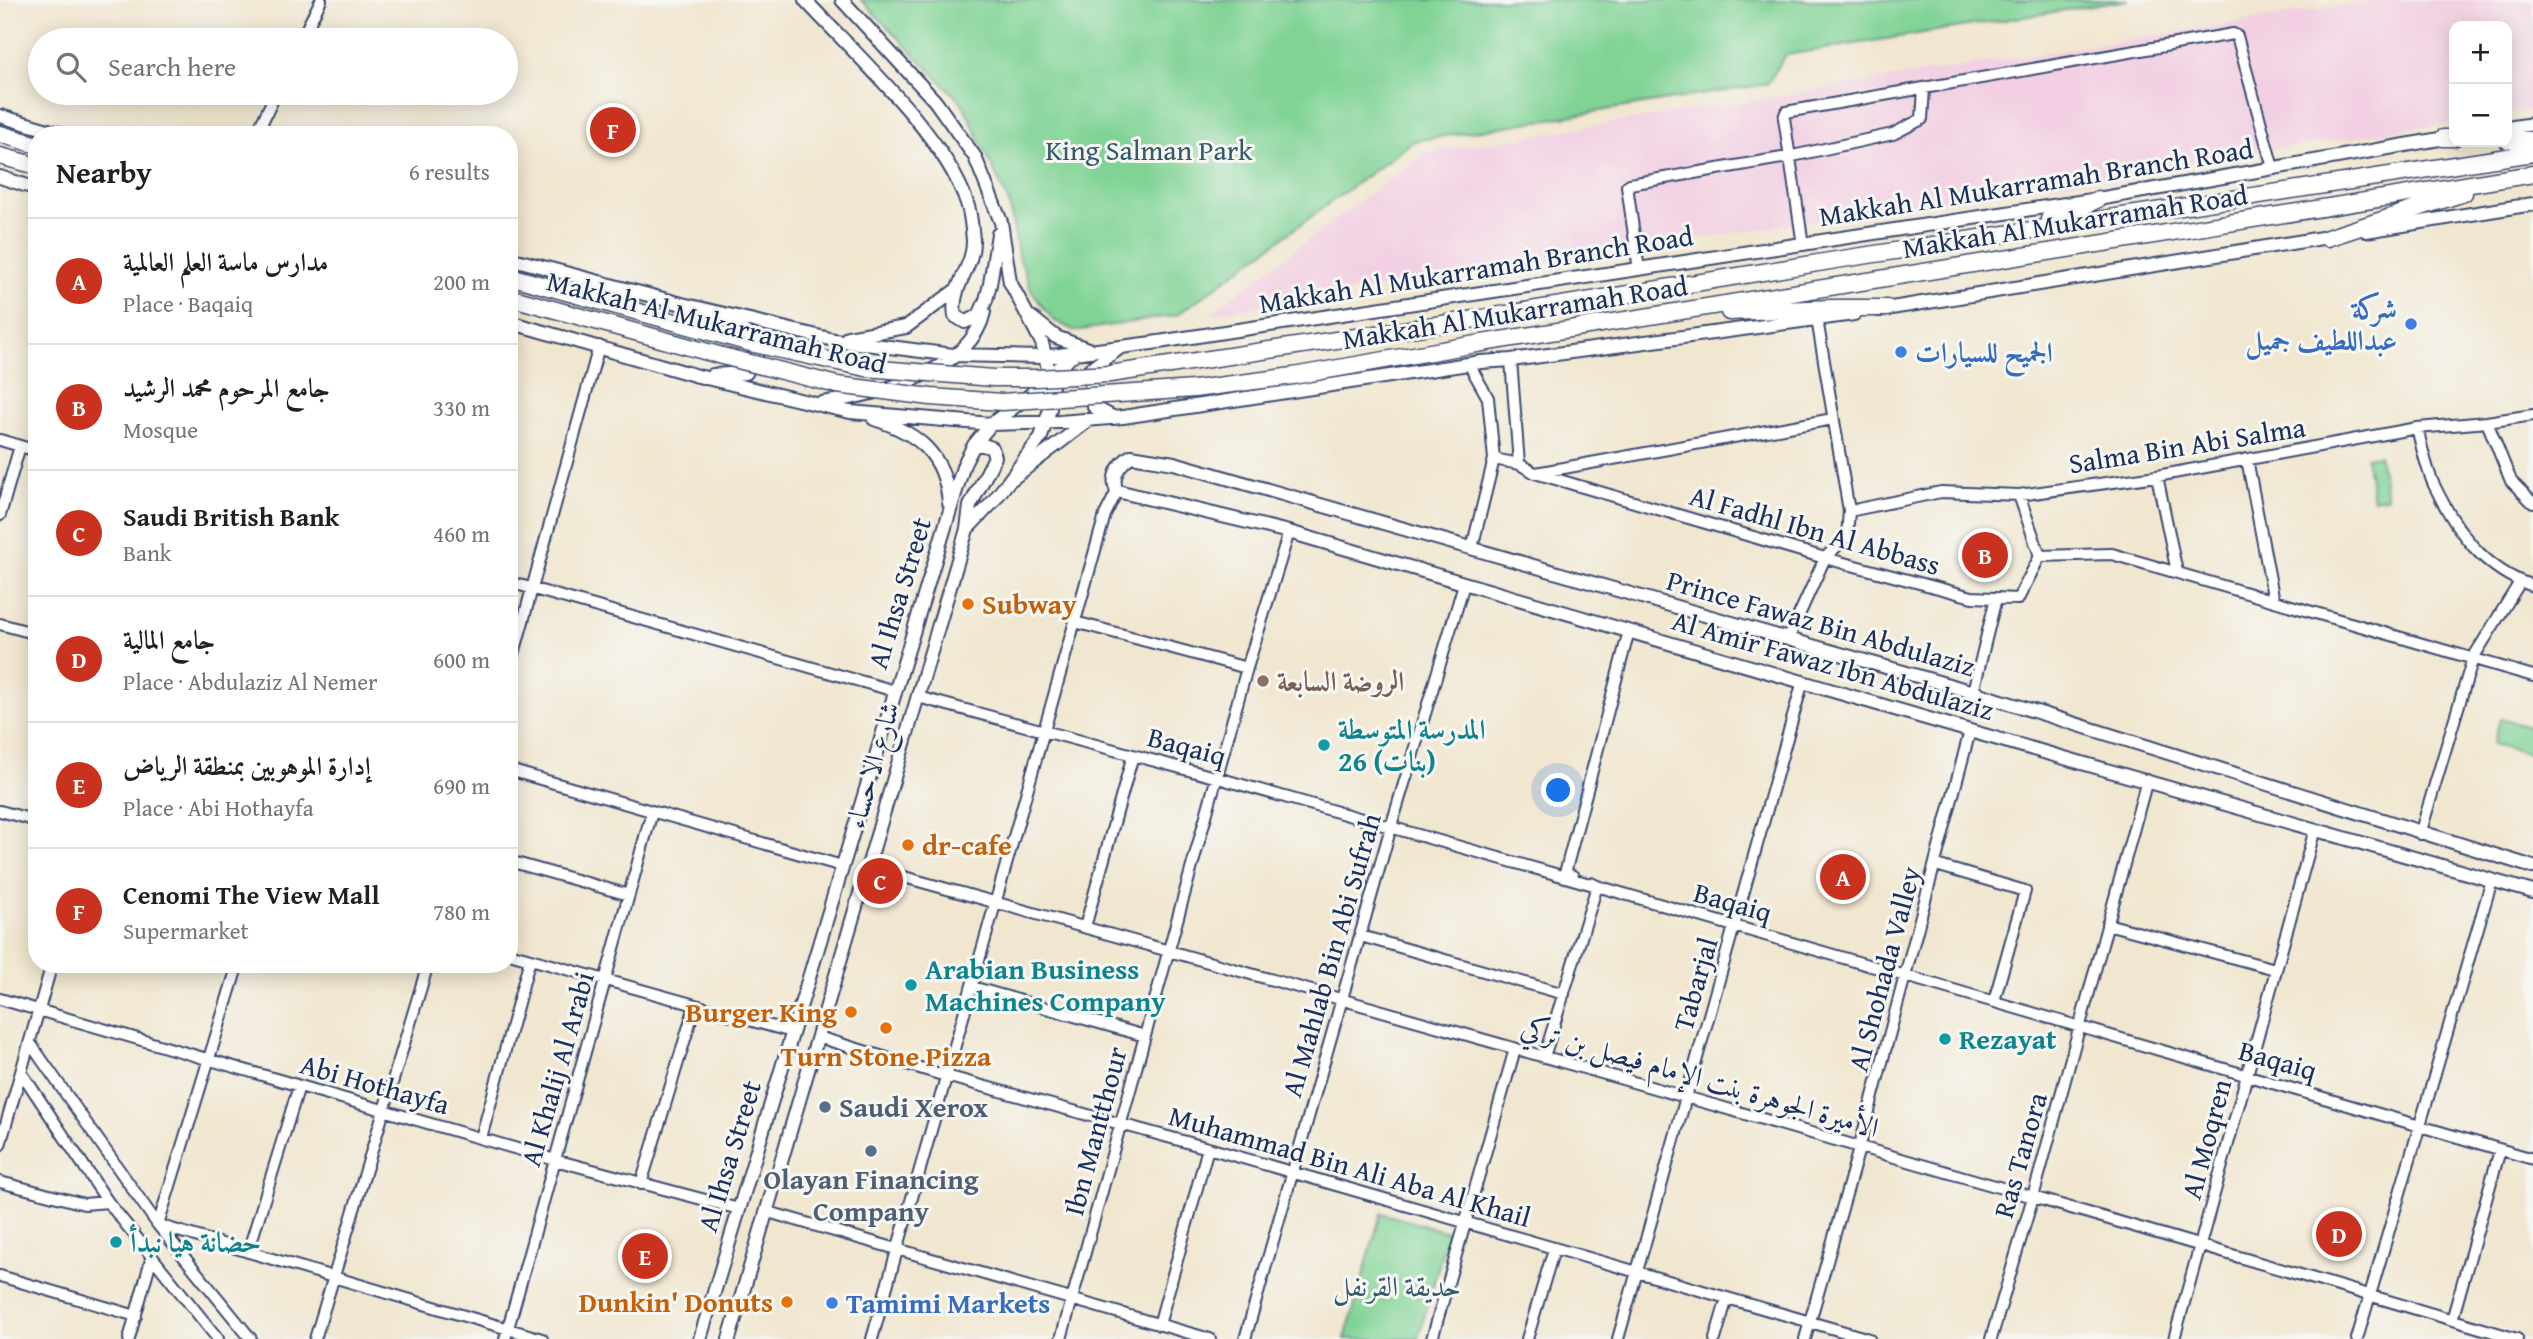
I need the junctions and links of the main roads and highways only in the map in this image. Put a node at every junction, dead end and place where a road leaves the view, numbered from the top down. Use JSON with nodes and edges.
{"nodes":[{"id":1,"x":805,"y":0,"type":"edge"},
{"id":2,"x":842,"y":0,"type":"edge"},
{"id":3,"x":0,"y":116,"type":"edge"},
{"id":4,"x":2533,"y":124,"type":"edge"},
{"id":5,"x":34,"y":126,"type":"edge"},
{"id":6,"x":2512,"y":127,"type":"edge"},
{"id":7,"x":0,"y":134,"type":"edge"},
{"id":8,"x":2449,"y":138,"type":"edge"},
{"id":9,"x":2512,"y":140,"type":"edge"},
{"id":10,"x":2533,"y":140,"type":"edge"},
{"id":11,"x":28,"y":142,"type":"edge"},
{"id":12,"x":2533,"y":153,"type":"edge"},
{"id":13,"x":0,"y":156,"type":"edge"},
{"id":14,"x":28,"y":164,"type":"edge"},
{"id":15,"x":2533,"y":174,"type":"edge"},
{"id":16,"x":0,"y":177,"type":"edge"},
{"id":17,"x":2513,"y":177,"type":"junction"},
{"id":18,"x":28,"y":185,"type":"edge"},
{"id":19,"x":2098,"y":199,"type":"junction"},
{"id":20,"x":2533,"y":204,"type":"edge"},
{"id":21,"x":996,"y":210,"type":"junction"},
{"id":22,"x":2327,"y":238,"type":"junction"},
{"id":23,"x":518,"y":260,"type":"edge"},
{"id":24,"x":1836,"y":260,"type":"junction"},
{"id":25,"x":518,"y":278,"type":"edge"},
{"id":26,"x":956,"y":290,"type":"junction"},
{"id":27,"x":518,"y":299,"type":"edge"},
{"id":28,"x":986,"y":300,"type":"junction"},
{"id":29,"x":1887,"y":308,"type":"junction"},
{"id":30,"x":713,"y":311,"type":"junction"},
{"id":31,"x":1028,"y":314,"type":"junction"},
{"id":32,"x":1635,"y":318,"type":"junction"},
{"id":33,"x":518,"y":324,"type":"edge"},
{"id":34,"x":834,"y":340,"type":"junction"},
{"id":35,"x":1121,"y":346,"type":"junction"},
{"id":36,"x":1090,"y":350,"type":"junction"},
{"id":37,"x":1076,"y":352,"type":"junction"},
{"id":38,"x":953,"y":355,"type":"junction"},
{"id":39,"x":1046,"y":357,"type":"junction"},
{"id":40,"x":698,"y":376,"type":"junction"},
{"id":41,"x":1050,"y":377,"type":"junction"},
{"id":42,"x":815,"y":404,"type":"junction"},
{"id":43,"x":850,"y":412,"type":"junction"},
{"id":44,"x":1114,"y":418,"type":"junction"},
{"id":45,"x":1089,"y":420,"type":"junction"},
{"id":46,"x":1046,"y":422,"type":"junction"},
{"id":47,"x":991,"y":424,"type":"junction"},
{"id":48,"x":974,"y":445,"type":"junction"},
{"id":49,"x":1008,"y":482,"type":"junction"},
{"id":50,"x":1117,"y":491,"type":"joint"},
{"id":51,"x":950,"y":511,"type":"junction"},
{"id":52,"x":967,"y":529,"type":"junction"},
{"id":53,"x":2533,"y":867,"type":"edge"},
{"id":54,"x":2533,"y":892,"type":"edge"},
{"id":55,"x":700,"y":1339,"type":"edge"},
{"id":56,"x":729,"y":1339,"type":"edge"}],
"edges":[{"from":1,"to":26,"type":"main road"},
{"from":2,"to":21,"type":"main road"},
{"from":3,"to":5,"type":"main road"},
{"from":4,"to":6,"type":"main road"},
{"from":7,"to":11,"type":"highway"},
{"from":8,"to":19,"type":"main road","name":"Makkah Al Mukarramah Branch Road"},
{"from":9,"to":10,"type":"highway"},
{"from":12,"to":24,"type":"highway","name":"Makkah Al Mukarramah Road"},
{"from":13,"to":14,"type":"highway"},
{"from":15,"to":17,"type":"highway","name":"Makkah Al Mukarramah Road"},
{"from":16,"to":18,"type":"main road"},
{"from":17,"to":22,"type":"highway"},
{"from":17,"to":32,"type":"highway","name":"Makkah Al Mukarramah Road"},
{"from":19,"to":24,"type":"highway"},
{"from":19,"to":35,"type":"main road","name":"Makkah Al Mukarramah Branch Road"},
{"from":20,"to":22,"type":"main road"},
{"from":21,"to":28,"type":"main road"},
{"from":21,"to":31,"type":"main road"},
{"from":22,"to":29,"type":"main road"},
{"from":23,"to":30,"type":"main road","name":"Makkah Al Mukarramah Branch Road"},
{"from":24,"to":25,"type":"highway","name":"Makkah Al Mukarramah Road","bridge":true},
{"from":26,"to":28,"type":"main road"},
{"from":26,"to":34,"type":"main road"},
{"from":27,"to":32,"type":"highway","name":"Makkah Al Mukarramah Road","bridge":true},
{"from":28,"to":38,"type":"main road"},
{"from":29,"to":32,"type":"highway"},
{"from":29,"to":44,"type":"main road"},
{"from":30,"to":34,"type":"main road","name":"Makkah Al Mukarramah Branch Road"},
{"from":30,"to":40,"type":"main road"},
{"from":31,"to":36,"type":"main road"},
{"from":31,"to":39,"type":"main road"},
{"from":33,"to":40,"type":"main road"},
{"from":34,"to":38,"type":"main road","name":"Makkah Al Mukarramah Branch Road"},
{"from":35,"to":36,"type":"main road","name":"Makkah Al Mukarramah Branch Road"},
{"from":35,"to":44,"type":"main road"},
{"from":36,"to":37,"type":"main road","name":"Makkah Al Mukarramah Branch Road"},
{"from":37,"to":39,"type":"main road","name":"Makkah Al Mukarramah Branch Road"},
{"from":37,"to":41,"type":"main road"},
{"from":38,"to":39,"type":"main road","name":"Makkah Al Mukarramah Branch Road"},
{"from":38,"to":42,"type":"main road"},
{"from":39,"to":41,"type":"main road"},
{"from":40,"to":42,"type":"main road"},
{"from":41,"to":46,"type":"main road"},
{"from":41,"to":47,"type":"main road"},
{"from":42,"to":43,"type":"main road"},
{"from":43,"to":47,"type":"main road"},
{"from":43,"to":51,"type":"main road"},
{"from":44,"to":45,"type":"main road"},
{"from":45,"to":46,"type":"main road"},
{"from":45,"to":49,"type":"main road"},
{"from":46,"to":47,"type":"main road"},
{"from":46,"to":49,"type":"main road"},
{"from":47,"to":48,"type":"main road"},
{"from":48,"to":51,"type":"main road","name":"Al Ihsa Street"},
{"from":48,"to":52,"type":"main road","name":"شارع الاحساء"},
{"from":49,"to":52,"type":"main road"},
{"from":50,"to":53,"type":"main road","name":"Prince Fawaz Bin Abdulaziz"},
{"from":50,"to":54,"type":"main road","name":"Al Amir Fawaz Ibn Abdulaziz"},
{"from":51,"to":55,"type":"main road","name":"Al Ihsa Street"},
{"from":52,"to":56,"type":"main road","name":"شارع الاحساء"}]}
